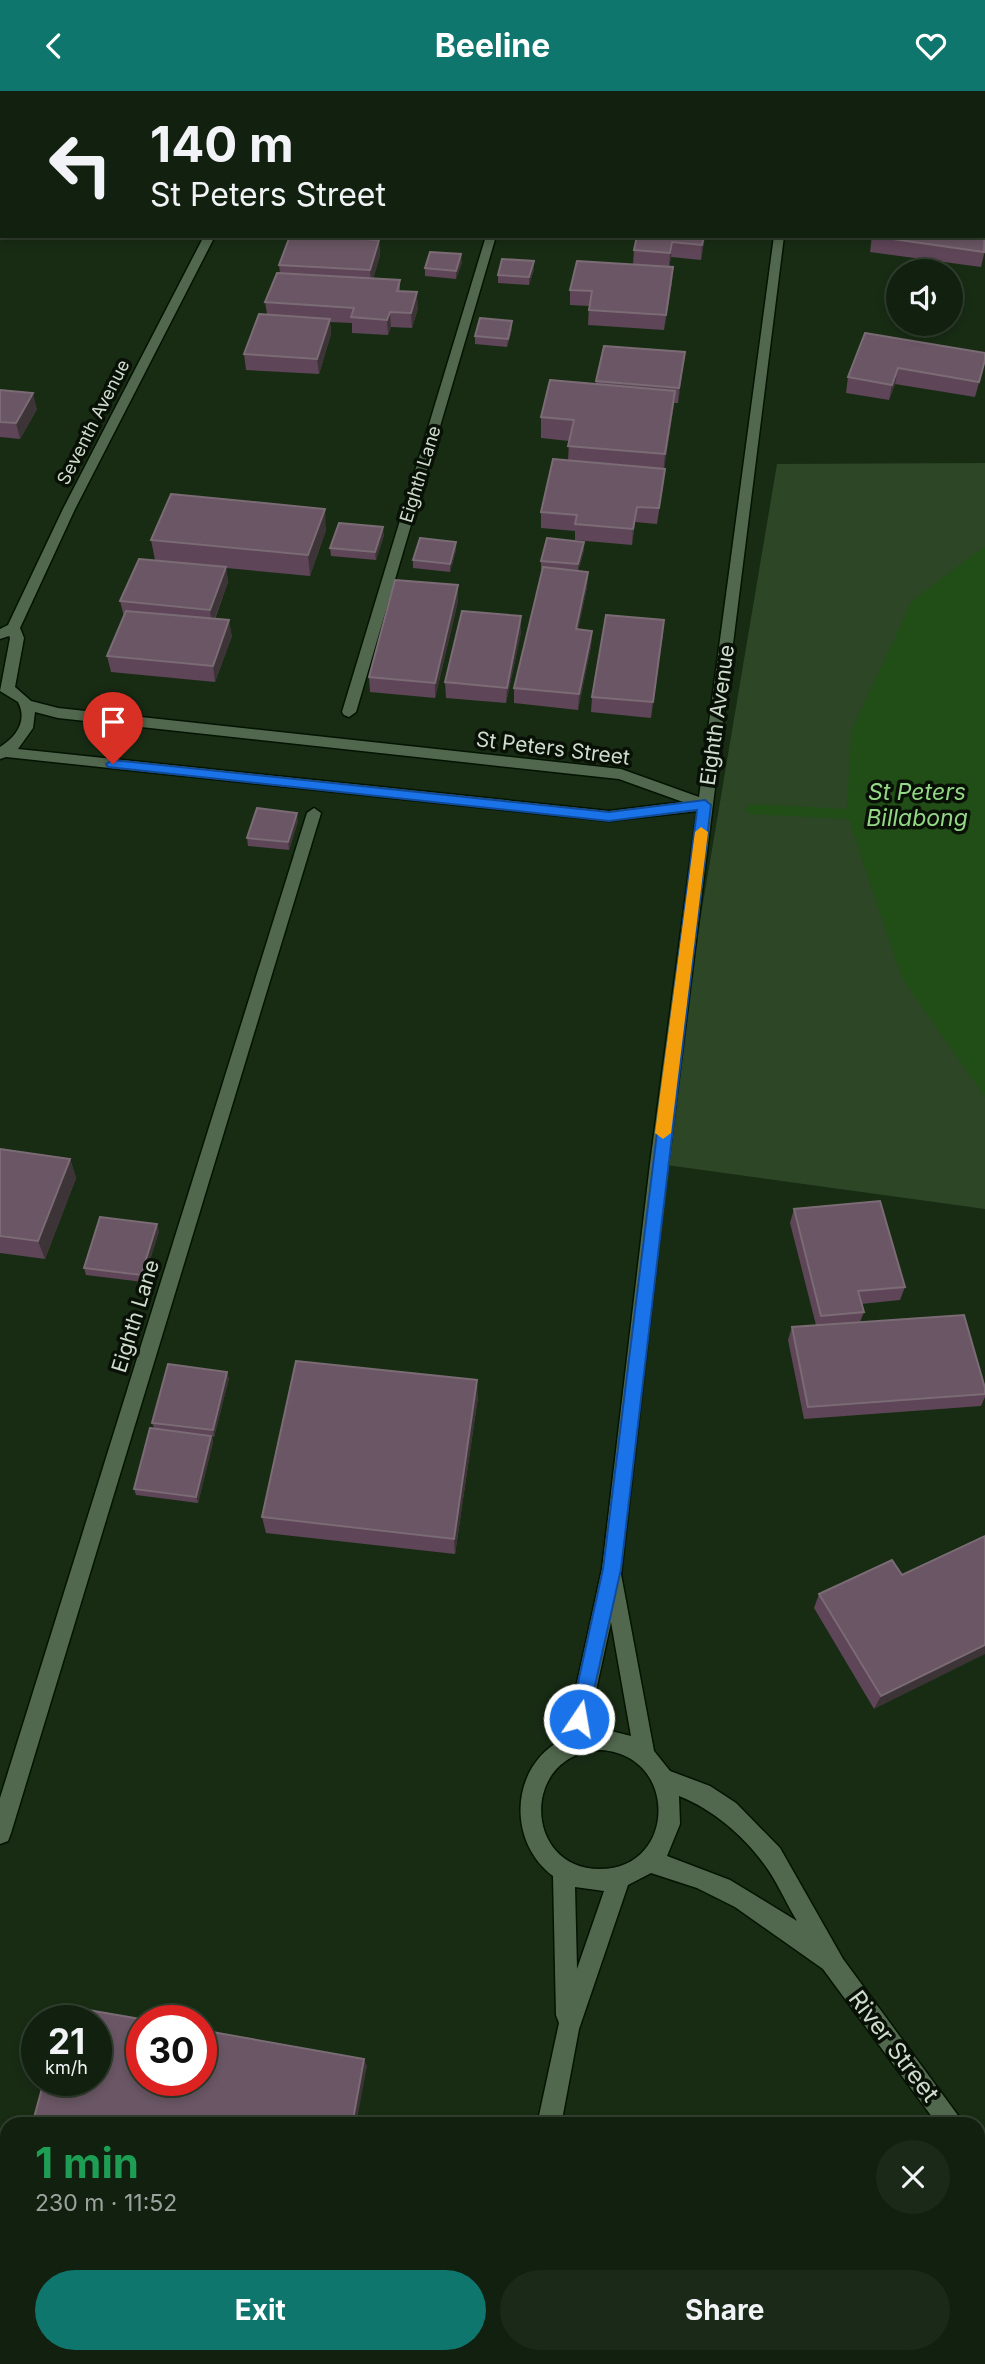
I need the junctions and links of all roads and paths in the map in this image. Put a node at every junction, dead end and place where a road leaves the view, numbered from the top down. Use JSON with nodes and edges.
{"nodes":[{"id":1,"x":209,"y":238,"type":"edge"},
{"id":2,"x":490,"y":238,"type":"edge"},
{"id":3,"x":779,"y":238,"type":"edge"},
{"id":4,"x":6,"y":631,"type":"edge"},
{"id":5,"x":4,"y":687,"type":"edge"},
{"id":6,"x":27,"y":705,"type":"junction"},
{"id":7,"x":349,"y":712,"type":"dead end"},
{"id":8,"x":2,"y":753,"type":"edge"},
{"id":9,"x":705,"y":805,"type":"junction"},
{"id":10,"x":314,"y":813,"type":"dead end"},
{"id":11,"x":612,"y":1569,"type":"junction"},
{"id":12,"x":574,"y":1744,"type":"junction"},
{"id":13,"x":645,"y":1757,"type":"junction"},
{"id":14,"x":661,"y":1778,"type":"junction"},
{"id":15,"x":0,"y":1833,"type":"edge"},
{"id":16,"x":649,"y":1861,"type":"junction"},
{"id":17,"x":564,"y":1869,"type":"junction"},
{"id":18,"x":620,"y":1877,"type":"junction"},
{"id":19,"x":835,"y":1967,"type":"junction"},
{"id":20,"x":568,"y":2029,"type":"junction"},
{"id":21,"x":551,"y":2117,"type":"edge"},
{"id":22,"x":947,"y":2117,"type":"edge"}],
"edges":[{"from":1,"to":4,"type":"street","name":"Seventh Avenue"},
{"from":2,"to":7,"type":"street","name":"Eighth Lane"},
{"from":3,"to":9,"type":"street","name":"Eighth Avenue"},
{"from":4,"to":5,"type":"street","name":"Seventh Avenue"},
{"from":5,"to":6,"type":"street"},
{"from":6,"to":8,"type":"street"},
{"from":6,"to":9,"type":"street","name":"St Peters Street"},
{"from":8,"to":9,"type":"street"},
{"from":9,"to":11,"type":"street","name":"Eighth Avenue"},
{"from":10,"to":15,"type":"street","name":"Eighth Lane"},
{"from":11,"to":12,"type":"street","name":"Eighth Avenue"},
{"from":11,"to":13,"type":"street","name":"Eighth Avenue"},
{"from":12,"to":13,"type":"street"},
{"from":12,"to":17,"type":"street"},
{"from":13,"to":14,"type":"street"},
{"from":14,"to":16,"type":"street"},
{"from":14,"to":19,"type":"street","name":"River Street"},
{"from":16,"to":18,"type":"street"},
{"from":16,"to":19,"type":"street","name":"River Street"},
{"from":17,"to":18,"type":"street"},
{"from":17,"to":20,"type":"street"},
{"from":18,"to":20,"type":"street"},
{"from":19,"to":22,"type":"street","name":"River Street"},
{"from":20,"to":21,"type":"street"}]}
